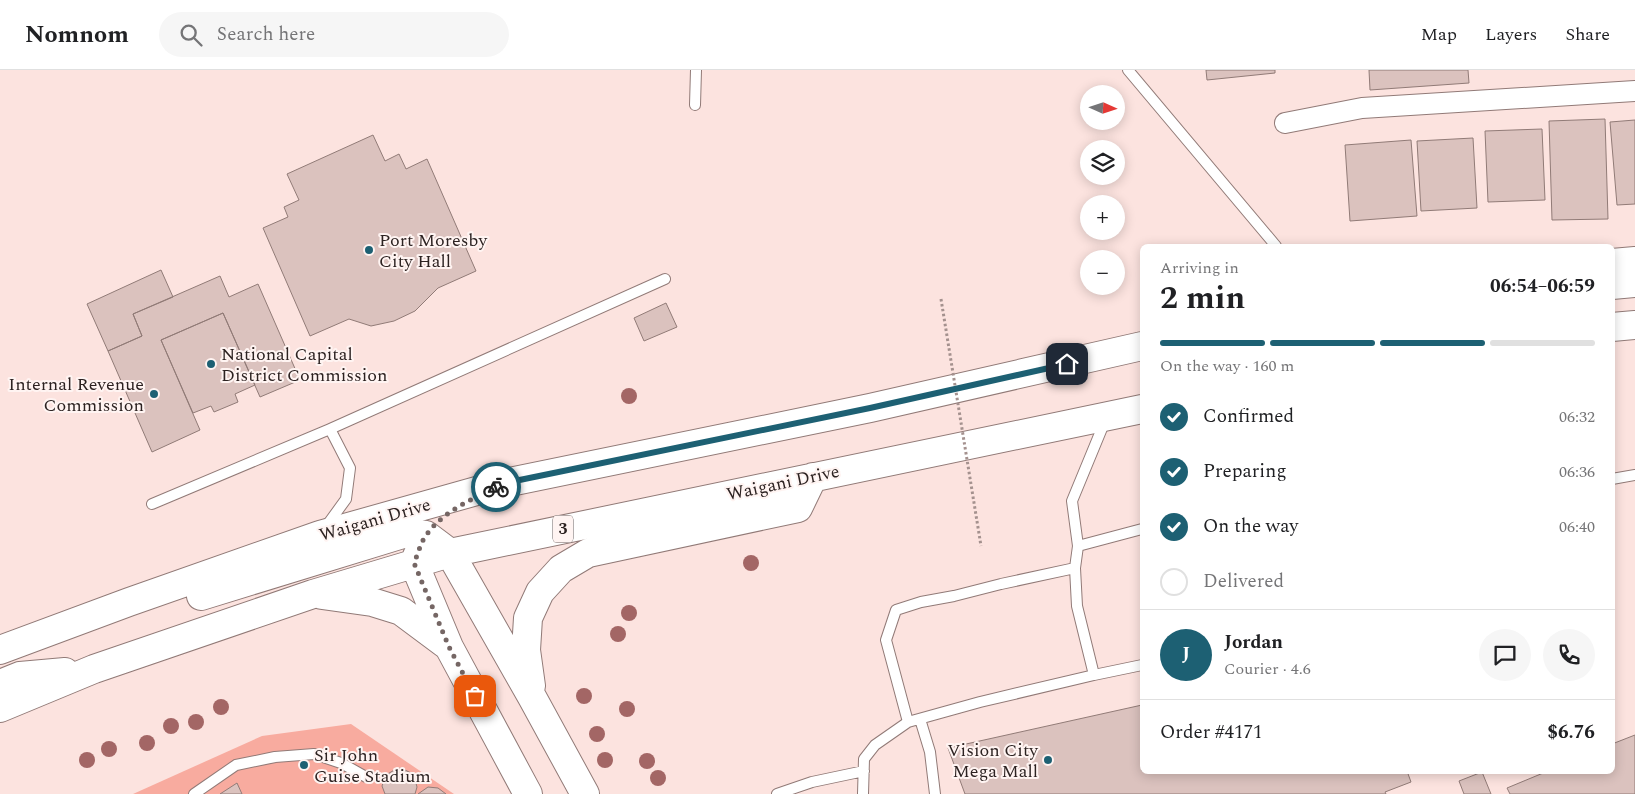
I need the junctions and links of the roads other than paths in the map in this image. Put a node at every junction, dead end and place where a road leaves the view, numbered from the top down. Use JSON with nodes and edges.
{"nodes":[{"id":1,"x":696,"y":70,"type":"edge"},
{"id":2,"x":1128,"y":70,"type":"edge"},
{"id":3,"x":1635,"y":91,"type":"edge"},
{"id":4,"x":695,"y":105,"type":"dead end"},
{"id":5,"x":1285,"y":122,"type":"dead end"},
{"id":6,"x":1274,"y":244,"type":"edge"},
{"id":7,"x":1635,"y":261,"type":"edge"},
{"id":8,"x":1615,"y":263,"type":"edge"},
{"id":9,"x":665,"y":279,"type":"dead end"},
{"id":10,"x":1635,"y":283,"type":"edge"},
{"id":11,"x":1615,"y":285,"type":"edge"},
{"id":12,"x":1635,"y":325,"type":"edge"},
{"id":13,"x":1615,"y":327,"type":"edge"},
{"id":14,"x":1140,"y":346,"type":"edge"},
{"id":15,"x":1140,"y":410,"type":"edge"},
{"id":16,"x":1106,"y":418,"type":"junction"},
{"id":17,"x":330,"y":429,"type":"junction"},
{"id":18,"x":1635,"y":475,"type":"edge"},
{"id":19,"x":813,"y":477,"type":"junction"},
{"id":20,"x":1615,"y":478,"type":"edge"},
{"id":21,"x":505,"y":483,"type":"junction"},
{"id":22,"x":152,"y":504,"type":"dead end"},
{"id":23,"x":1140,"y":530,"type":"edge"},
{"id":24,"x":320,"y":535,"type":"junction"},
{"id":25,"x":426,"y":535,"type":"junction"},
{"id":26,"x":1078,"y":546,"type":"junction"},
{"id":27,"x":450,"y":553,"type":"junction"},
{"id":28,"x":414,"y":563,"type":"junction"},
{"id":29,"x":1075,"y":568,"type":"junction"},
{"id":30,"x":313,"y":594,"type":"junction"},
{"id":31,"x":129,"y":602,"type":"junction"},
{"id":32,"x":449,"y":647,"type":"junction"},
{"id":33,"x":0,"y":650,"type":"edge"},
{"id":34,"x":1140,"y":664,"type":"edge"},
{"id":35,"x":94,"y":669,"type":"junction"},
{"id":36,"x":1094,"y":675,"type":"junction"},
{"id":37,"x":0,"y":684,"type":"edge"},
{"id":38,"x":532,"y":697,"type":"junction"},
{"id":39,"x":0,"y":708,"type":"edge"},
{"id":40,"x":920,"y":719,"type":"junction"},
{"id":41,"x":908,"y":722,"type":"junction"},
{"id":42,"x":864,"y":771,"type":"junction"},
{"id":43,"x":366,"y":777,"type":"dead end"},
{"id":44,"x":194,"y":794,"type":"edge"},
{"id":45,"x":528,"y":794,"type":"edge"},
{"id":46,"x":585,"y":794,"type":"edge"},
{"id":47,"x":777,"y":794,"type":"edge"},
{"id":48,"x":863,"y":794,"type":"edge"},
{"id":49,"x":936,"y":794,"type":"edge"}],
"edges":[{"from":1,"to":4,"type":"lane"},
{"from":2,"to":6,"type":"lane"},
{"from":3,"to":5,"type":"street"},
{"from":7,"to":8,"type":"highway"},
{"from":9,"to":17,"type":"lane"},
{"from":10,"to":11,"type":"highway"},
{"from":12,"to":13,"type":"highway"},
{"from":14,"to":21,"type":"highway","name":"Waigani Drive"},
{"from":15,"to":16,"type":"highway","name":"Waigani Drive","number":"3"},
{"from":16,"to":19,"type":"highway","name":"Waigani Drive","number":"3"},
{"from":16,"to":26,"type":"lane"},
{"from":17,"to":22,"type":"lane"},
{"from":17,"to":24,"type":"lane"},
{"from":18,"to":20,"type":"lane"},
{"from":19,"to":27,"type":"highway","name":"Waigani Drive","number":"3"},
{"from":19,"to":38,"type":"highway"},
{"from":21,"to":24,"type":"highway","name":"Waigani Drive"},
{"from":21,"to":25,"type":"highway"},
{"from":23,"to":26,"type":"lane"},
{"from":24,"to":31,"type":"highway","name":"Waigani Drive"},
{"from":25,"to":27,"type":"highway"},
{"from":25,"to":28,"type":"highway"},
{"from":25,"to":31,"type":"highway"},
{"from":26,"to":29,"type":"lane"},
{"from":27,"to":28,"type":"highway","name":"Waigani Drive","number":"3"},
{"from":27,"to":38,"type":"highway"},
{"from":28,"to":30,"type":"highway","name":"Waigani Drive","number":"3"},
{"from":28,"to":32,"type":"highway"},
{"from":29,"to":36,"type":"lane"},
{"from":29,"to":41,"type":"lane"},
{"from":30,"to":32,"type":"highway"},
{"from":30,"to":35,"type":"highway","name":"Waigani Drive","number":"3"},
{"from":31,"to":33,"type":"highway","name":"Waigani Drive"},
{"from":32,"to":45,"type":"highway"},
{"from":34,"to":36,"type":"lane"},
{"from":35,"to":37,"type":"highway"},
{"from":35,"to":39,"type":"highway","name":"Waigani Drive","number":"3"},
{"from":36,"to":40,"type":"lane"},
{"from":38,"to":46,"type":"highway"},
{"from":40,"to":41,"type":"lane"},
{"from":40,"to":49,"type":"lane"},
{"from":41,"to":42,"type":"lane"},
{"from":42,"to":47,"type":"lane"},
{"from":42,"to":48,"type":"lane"},
{"from":43,"to":44,"type":"lane"}]}
